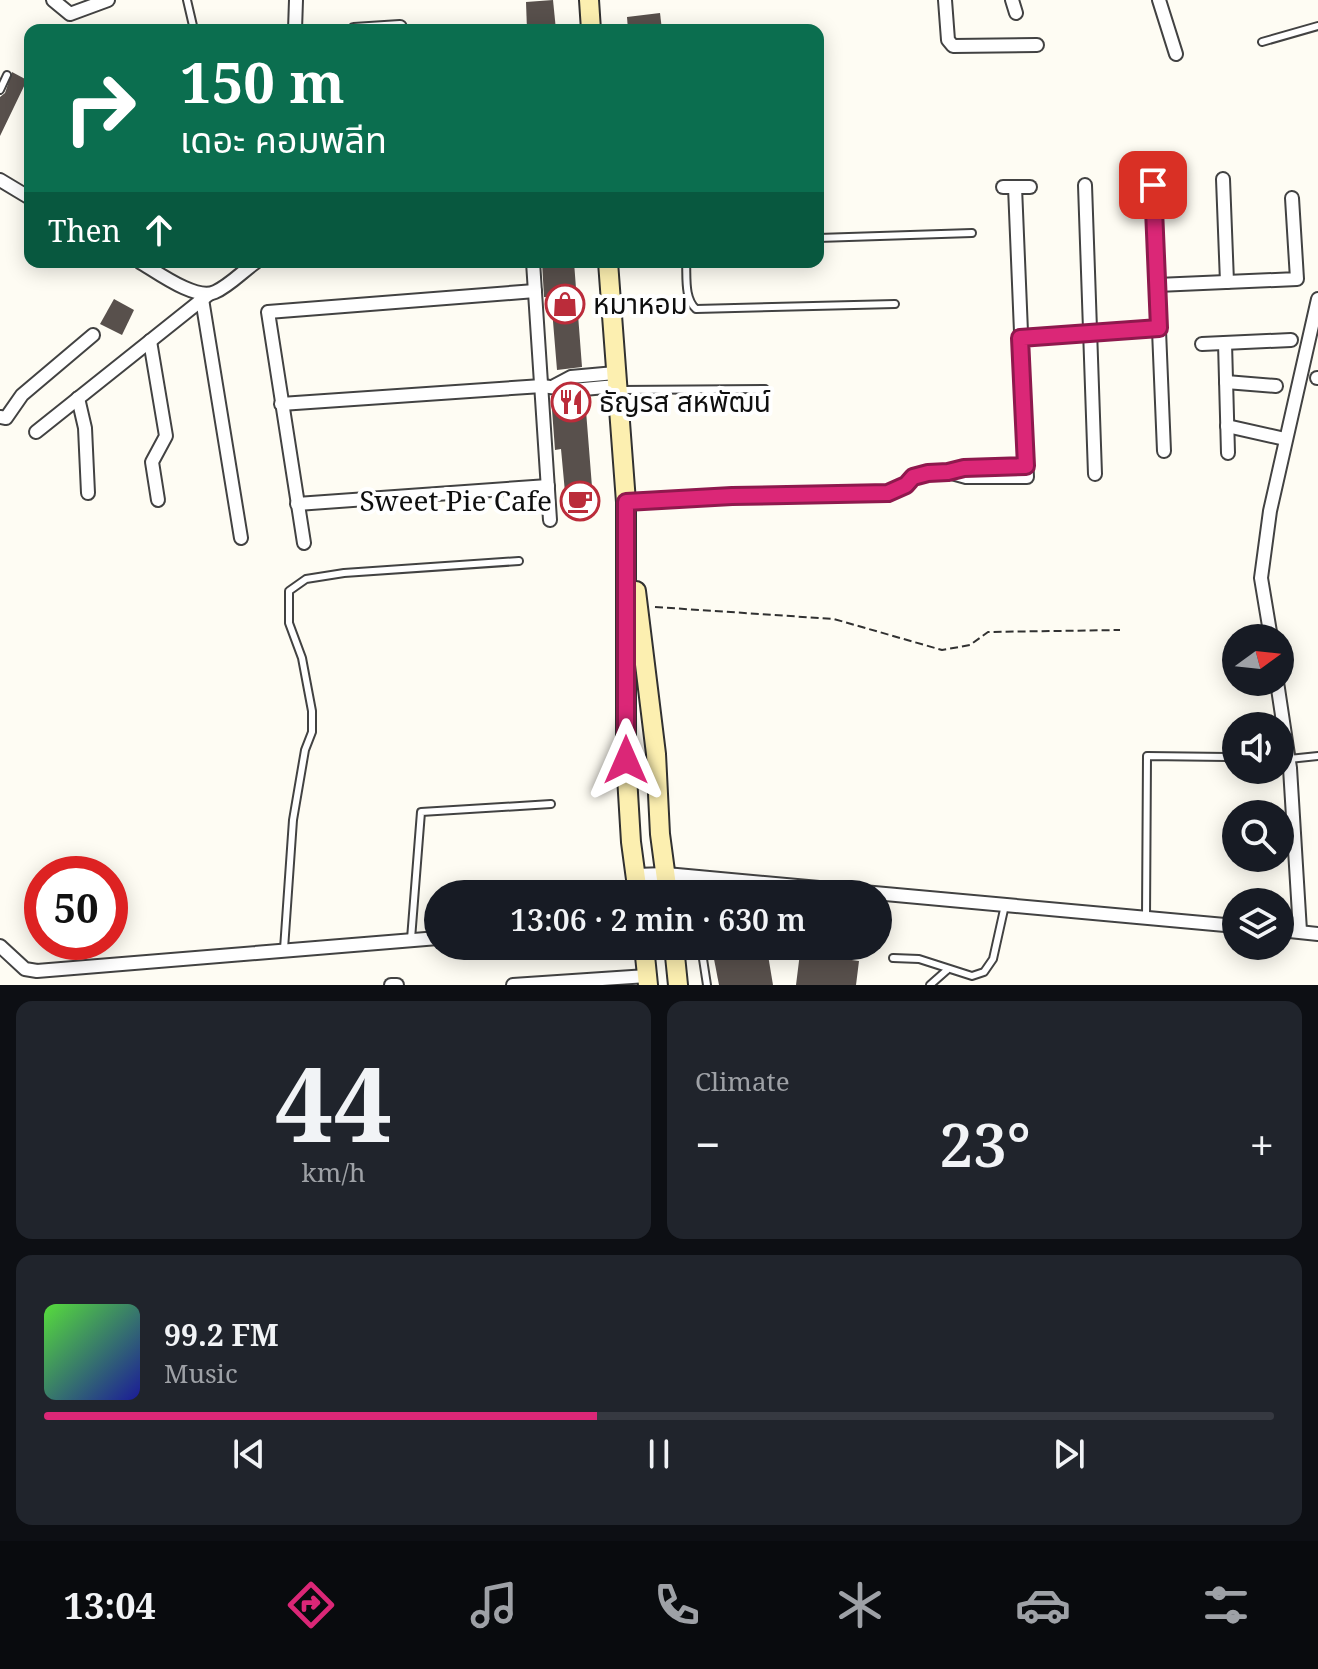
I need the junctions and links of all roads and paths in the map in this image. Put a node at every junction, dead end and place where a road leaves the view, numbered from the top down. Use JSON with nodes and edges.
{"nodes":[{"id":1,"x":53,"y":0,"type":"edge"},
{"id":2,"x":108,"y":0,"type":"edge"},
{"id":3,"x":187,"y":0,"type":"edge"},
{"id":4,"x":296,"y":0,"type":"edge"},
{"id":5,"x":589,"y":0,"type":"edge"},
{"id":6,"x":945,"y":0,"type":"edge"},
{"id":7,"x":1159,"y":0,"type":"edge"},
{"id":8,"x":193,"y":24,"type":"edge"},
{"id":9,"x":295,"y":24,"type":"edge"},
{"id":10,"x":591,"y":24,"type":"edge"},
{"id":11,"x":1318,"y":26,"type":"edge"},
{"id":12,"x":1262,"y":42,"type":"dead end"},
{"id":13,"x":1037,"y":45,"type":"dead end"},
{"id":14,"x":1176,"y":54,"type":"dead end"},
{"id":15,"x":7,"y":75,"type":"dead end"},
{"id":16,"x":0,"y":90,"type":"edge"},
{"id":17,"x":1223,"y":179,"type":"dead end"},
{"id":18,"x":0,"y":180,"type":"edge"},
{"id":19,"x":1085,"y":185,"type":"dead end"},
{"id":20,"x":1153,"y":185,"type":"dead end"},
{"id":21,"x":1030,"y":187,"type":"dead end"},
{"id":22,"x":24,"y":194,"type":"edge"},
{"id":23,"x":1292,"y":198,"type":"dead end"},
{"id":24,"x":972,"y":233,"type":"dead end"},
{"id":25,"x":824,"y":238,"type":"edge"},
{"id":26,"x":151,"y":268,"type":"edge"},
{"id":27,"x":248,"y":268,"type":"edge"},
{"id":28,"x":533,"y":268,"type":"edge"},
{"id":29,"x":608,"y":268,"type":"edge"},
{"id":30,"x":686,"y":268,"type":"edge"},
{"id":31,"x":1227,"y":282,"type":"junction"},
{"id":32,"x":1157,"y":285,"type":"junction"},
{"id":33,"x":535,"y":291,"type":"junction"},
{"id":34,"x":205,"y":296,"type":"junction"},
{"id":35,"x":1318,"y":299,"type":"edge"},
{"id":36,"x":895,"y":304,"type":"dead end"},
{"id":37,"x":1159,"y":328,"type":"junction"},
{"id":38,"x":1089,"y":333,"type":"junction"},
{"id":39,"x":93,"y":335,"type":"dead end"},
{"id":40,"x":1020,"y":338,"type":"junction"},
{"id":41,"x":1291,"y":340,"type":"dead end"},
{"id":42,"x":150,"y":341,"type":"junction"},
{"id":43,"x":1225,"y":343,"type":"junction"},
{"id":44,"x":1202,"y":344,"type":"dead end"},
{"id":45,"x":1226,"y":382,"type":"junction"},
{"id":46,"x":616,"y":383,"type":"junction"},
{"id":47,"x":548,"y":386,"type":"junction"},
{"id":48,"x":1276,"y":386,"type":"dead end"},
{"id":49,"x":765,"y":389,"type":"dead end"},
{"id":50,"x":78,"y":398,"type":"junction"},
{"id":51,"x":281,"y":404,"type":"junction"},
{"id":52,"x":0,"y":417,"type":"edge"},
{"id":53,"x":1227,"y":426,"type":"junction"},
{"id":54,"x":36,"y":432,"type":"dead end"},
{"id":55,"x":1286,"y":434,"type":"junction"},
{"id":56,"x":1164,"y":451,"type":"dead end"},
{"id":57,"x":1228,"y":453,"type":"dead end"},
{"id":58,"x":1095,"y":474,"type":"dead end"},
{"id":59,"x":548,"y":486,"type":"junction"},
{"id":60,"x":88,"y":493,"type":"dead end"},
{"id":61,"x":158,"y":500,"type":"dead end"},
{"id":62,"x":297,"y":504,"type":"junction"},
{"id":63,"x":626,"y":509,"type":"junction"},
{"id":64,"x":550,"y":520,"type":"dead end"},
{"id":65,"x":241,"y":538,"type":"dead end"},
{"id":66,"x":304,"y":543,"type":"dead end"},
{"id":67,"x":519,"y":561,"type":"dead end"},
{"id":68,"x":638,"y":606,"type":"junction"},
{"id":69,"x":1269,"y":624,"type":"edge"},
{"id":70,"x":1120,"y":630,"type":"dead end"},
{"id":71,"x":1318,"y":756,"type":"edge"},
{"id":72,"x":1222,"y":757,"type":"edge"},
{"id":73,"x":1294,"y":758,"type":"edge"},
{"id":74,"x":1291,"y":784,"type":"edge"},
{"id":75,"x":551,"y":804,"type":"dead end"},
{"id":76,"x":660,"y":834,"type":"junction"},
{"id":77,"x":631,"y":842,"type":"junction"},
{"id":78,"x":666,"y":874,"type":"junction"},
{"id":79,"x":635,"y":880,"type":"edge"},
{"id":80,"x":650,"y":880,"type":"edge"},
{"id":81,"x":667,"y":880,"type":"edge"},
{"id":82,"x":1005,"y":905,"type":"junction"},
{"id":83,"x":1146,"y":918,"type":"junction"},
{"id":84,"x":1222,"y":925,"type":"edge"},
{"id":85,"x":1294,"y":931,"type":"edge"},
{"id":86,"x":1300,"y":931,"type":"junction"},
{"id":87,"x":1318,"y":934,"type":"edge"},
{"id":88,"x":411,"y":939,"type":"junction"},
{"id":89,"x":424,"y":939,"type":"edge"},
{"id":90,"x":0,"y":946,"type":"edge"},
{"id":91,"x":284,"y":949,"type":"junction"},
{"id":92,"x":893,"y":958,"type":"dead end"},
{"id":93,"x":642,"y":960,"type":"edge"},
{"id":94,"x":675,"y":960,"type":"edge"},
{"id":95,"x":703,"y":960,"type":"edge"},
{"id":96,"x":947,"y":970,"type":"junction"},
{"id":97,"x":638,"y":982,"type":"edge"},
{"id":98,"x":560,"y":984,"type":"edge"},
{"id":99,"x":513,"y":985,"type":"edge"},
{"id":100,"x":678,"y":985,"type":"edge"},
{"id":101,"x":707,"y":985,"type":"edge"},
{"id":102,"x":930,"y":985,"type":"edge"}],
"edges":[{"from":1,"to":2,"type":"street"},
{"from":3,"to":8,"type":"lane"},
{"from":4,"to":9,"type":"street"},
{"from":5,"to":10,"type":"main road"},
{"from":6,"to":13,"type":"street"},
{"from":7,"to":14,"type":"street"},
{"from":11,"to":12,"type":"lane"},
{"from":15,"to":16,"type":"lane"},
{"from":17,"to":31,"type":"street"},
{"from":18,"to":22,"type":"street"},
{"from":19,"to":38,"type":"street"},
{"from":20,"to":32,"type":"street"},
{"from":21,"to":40,"type":"street"},
{"from":23,"to":31,"type":"street"},
{"from":24,"to":25,"type":"lane"},
{"from":26,"to":34,"type":"street"},
{"from":27,"to":34,"type":"street"},
{"from":28,"to":33,"type":"street"},
{"from":29,"to":46,"type":"main road"},
{"from":30,"to":36,"type":"lane"},
{"from":31,"to":32,"type":"street"},
{"from":32,"to":37,"type":"street"},
{"from":33,"to":47,"type":"street"},
{"from":33,"to":51,"type":"street"},
{"from":34,"to":42,"type":"street"},
{"from":34,"to":65,"type":"street"},
{"from":35,"to":55,"type":"street"},
{"from":37,"to":38,"type":"street"},
{"from":37,"to":56,"type":"street"},
{"from":38,"to":40,"type":"street"},
{"from":38,"to":58,"type":"street"},
{"from":39,"to":52,"type":"street"},
{"from":40,"to":63,"type":"street"},
{"from":41,"to":43,"type":"street"},
{"from":42,"to":50,"type":"street"},
{"from":42,"to":61,"type":"street"},
{"from":43,"to":44,"type":"street"},
{"from":43,"to":45,"type":"street"},
{"from":45,"to":48,"type":"street"},
{"from":45,"to":53,"type":"street"},
{"from":46,"to":47,"type":"street"},
{"from":46,"to":49,"type":"lane"},
{"from":46,"to":63,"type":"main road"},
{"from":47,"to":51,"type":"street"},
{"from":47,"to":59,"type":"street"},
{"from":50,"to":54,"type":"street"},
{"from":50,"to":60,"type":"street"},
{"from":51,"to":62,"type":"street"},
{"from":53,"to":55,"type":"street"},
{"from":53,"to":57,"type":"street"},
{"from":55,"to":69,"type":"street"},
{"from":59,"to":62,"type":"street"},
{"from":59,"to":64,"type":"street"},
{"from":62,"to":66,"type":"street"},
{"from":63,"to":68,"type":"main road"},
{"from":63,"to":77,"type":"main road"},
{"from":67,"to":91,"type":"lane"},
{"from":68,"to":70,"type":"path"},
{"from":68,"to":76,"type":"main road"},
{"from":71,"to":73,"type":"lane"},
{"from":72,"to":83,"type":"lane"},
{"from":74,"to":86,"type":"street"},
{"from":75,"to":88,"type":"lane"},
{"from":76,"to":77,"type":"main road"},
{"from":76,"to":78,"type":"main road"},
{"from":77,"to":79,"type":"main road"},
{"from":78,"to":80,"type":"street"},
{"from":78,"to":81,"type":"main road"},
{"from":78,"to":82,"type":"street"},
{"from":82,"to":83,"type":"street"},
{"from":82,"to":96,"type":"lane"},
{"from":83,"to":84,"type":"street"},
{"from":85,"to":86,"type":"street"},
{"from":86,"to":87,"type":"street"},
{"from":88,"to":89,"type":"street"},
{"from":88,"to":91,"type":"street"},
{"from":90,"to":91,"type":"street"},
{"from":92,"to":96,"type":"lane"},
{"from":93,"to":97,"type":"main road"},
{"from":94,"to":100,"type":"main road"},
{"from":95,"to":101,"type":"lane"},
{"from":96,"to":102,"type":"lane"},
{"from":97,"to":98,"type":"street"},
{"from":98,"to":99,"type":"street"}]}
